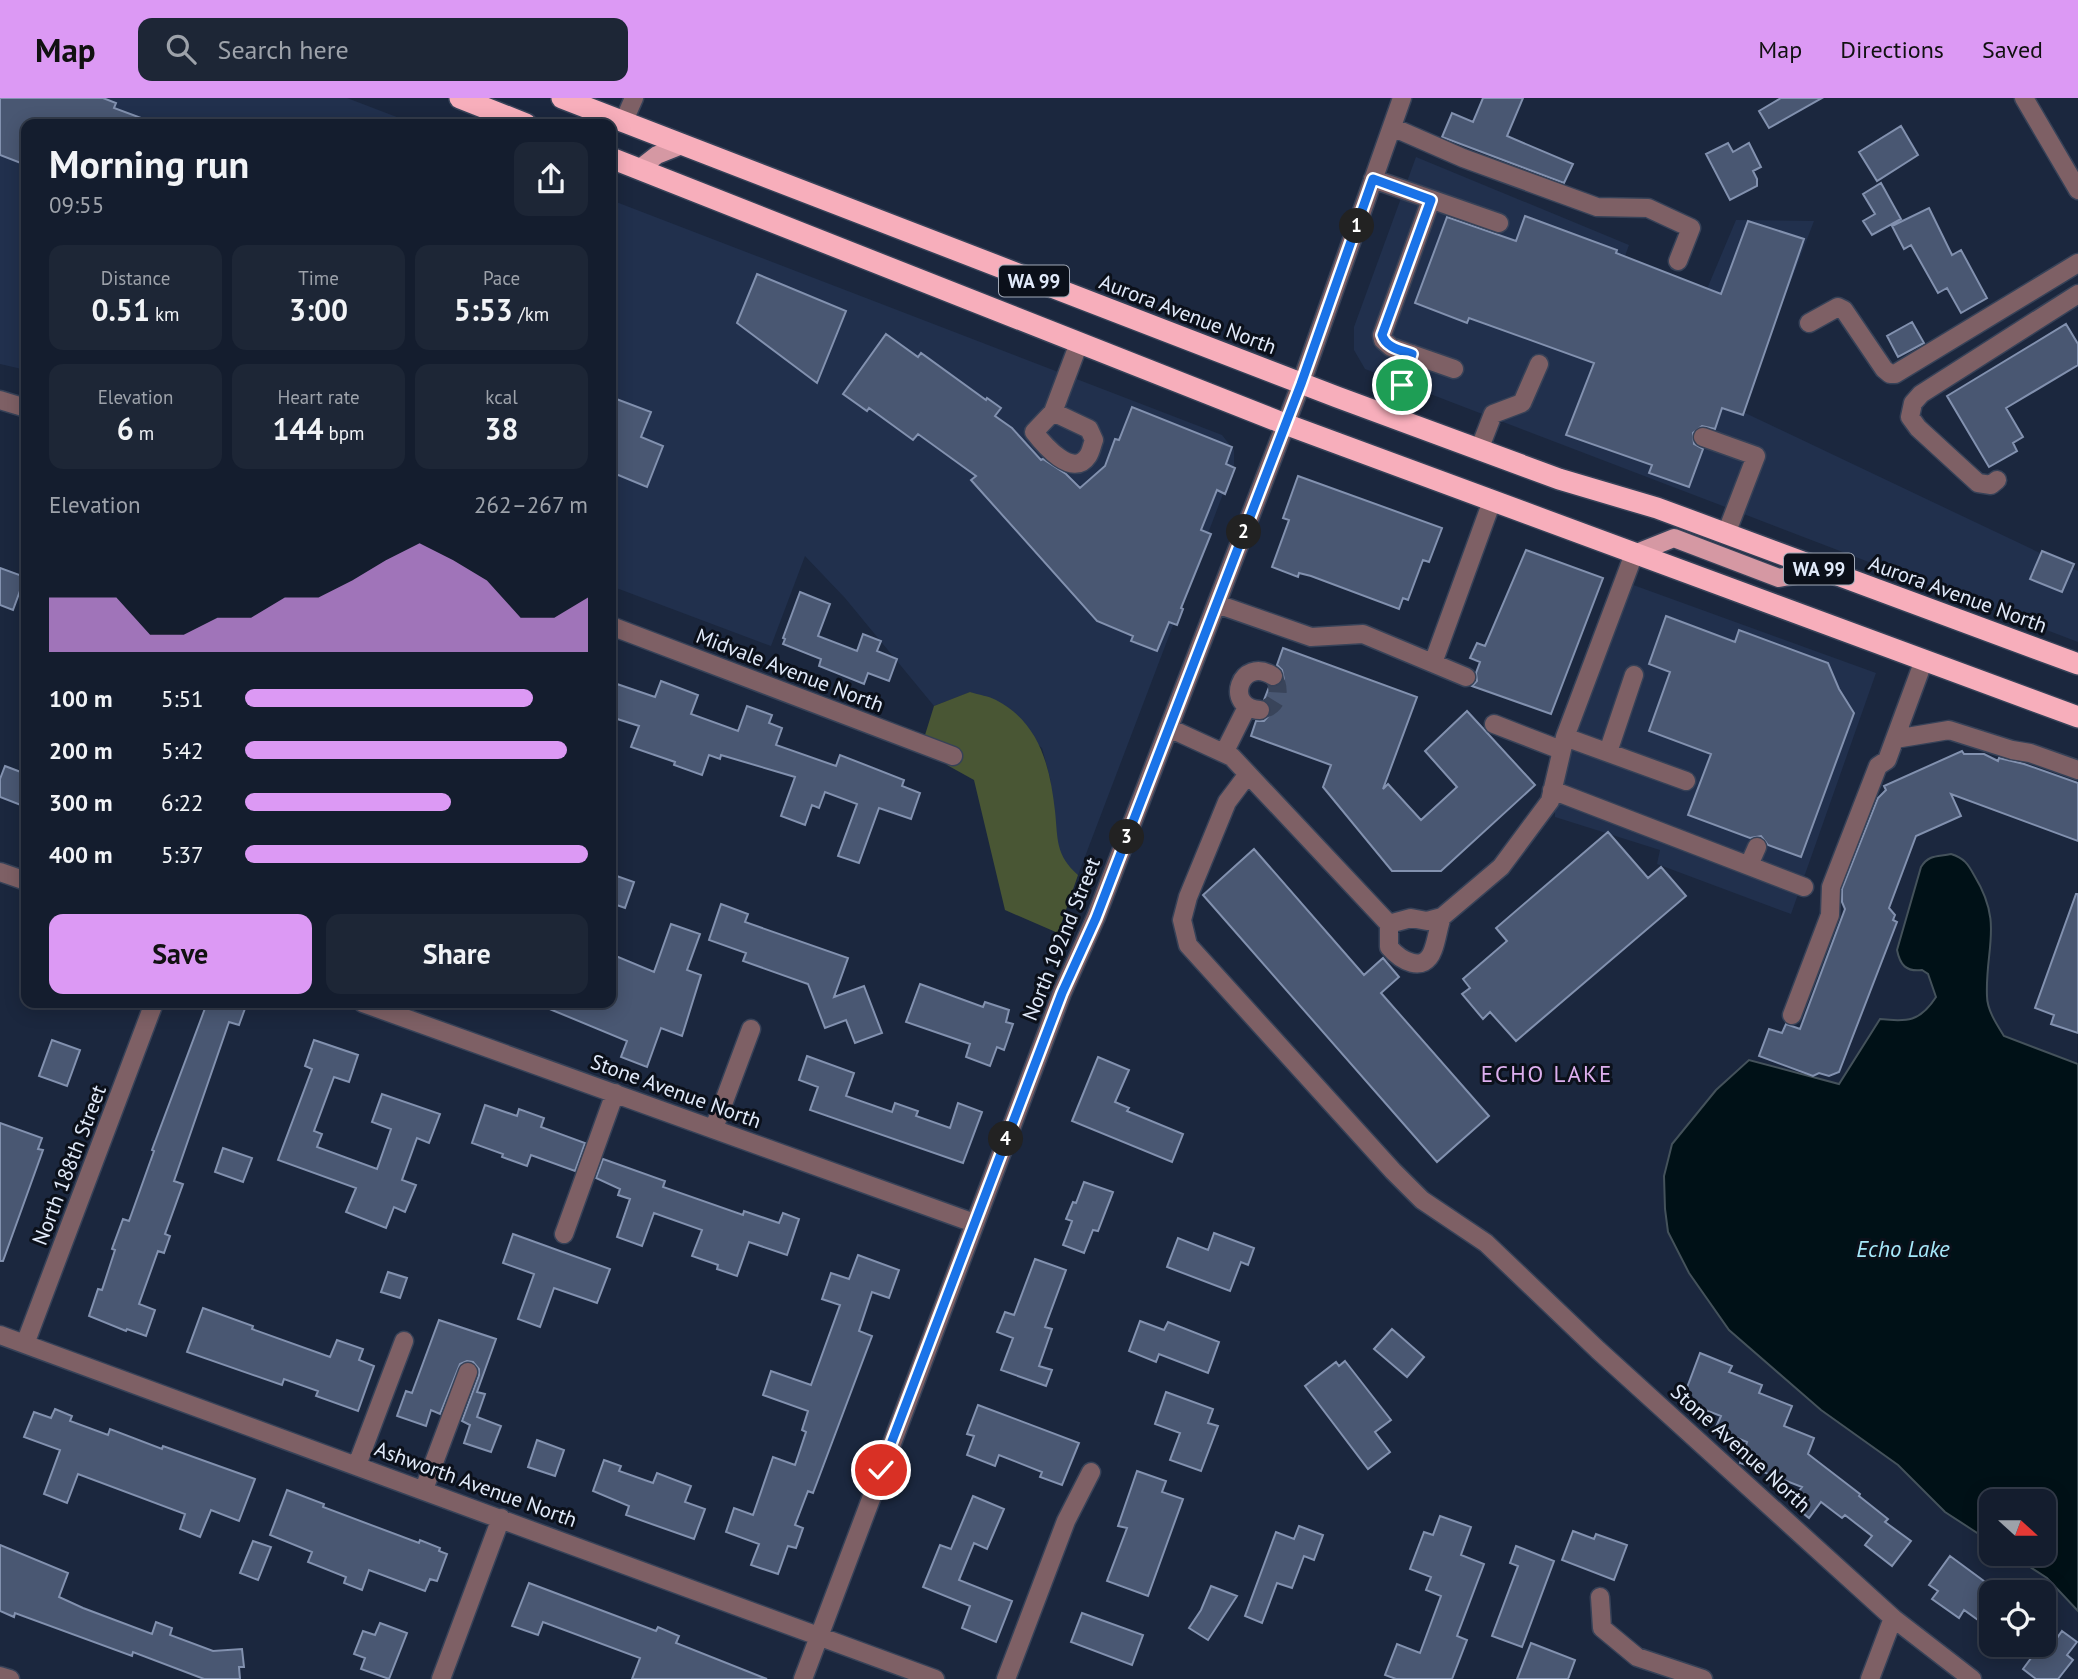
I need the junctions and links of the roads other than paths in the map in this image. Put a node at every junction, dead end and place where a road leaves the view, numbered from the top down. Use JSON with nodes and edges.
{"nodes":[{"id":1,"x":460,"y":98,"type":"edge"},
{"id":2,"x":562,"y":98,"type":"edge"},
{"id":3,"x":634,"y":98,"type":"edge"},
{"id":4,"x":1402,"y":98,"type":"edge"},
{"id":5,"x":2024,"y":98,"type":"edge"},
{"id":6,"x":513,"y":119,"type":"edge"},
{"id":7,"x":605,"y":119,"type":"edge"},
{"id":8,"x":617,"y":125,"type":"edge"},
{"id":9,"x":1392,"y":127,"type":"junction"},
{"id":10,"x":682,"y":145,"type":"junction"},
{"id":11,"x":616,"y":160,"type":"edge"},
{"id":12,"x":639,"y":169,"type":"junction"},
{"id":13,"x":1373,"y":179,"type":"junction"},
{"id":14,"x":2078,"y":190,"type":"edge"},
{"id":15,"x":1431,"y":200,"type":"junction"},
{"id":16,"x":1499,"y":223,"type":"dead end"},
{"id":17,"x":1678,"y":261,"type":"dead end"},
{"id":18,"x":2078,"y":263,"type":"edge"},
{"id":19,"x":2078,"y":294,"type":"edge"},
{"id":20,"x":1809,"y":323,"type":"dead end"},
{"id":21,"x":1079,"y":343,"type":"junction"},
{"id":22,"x":1412,"y":354,"type":"junction"},
{"id":23,"x":1539,"y":364,"type":"dead end"},
{"id":24,"x":1454,"y":369,"type":"dead end"},
{"id":25,"x":1301,"y":384,"type":"junction"},
{"id":26,"x":0,"y":400,"type":"edge"},
{"id":27,"x":21,"y":406,"type":"edge"},
{"id":28,"x":1053,"y":412,"type":"junction"},
{"id":29,"x":1391,"y":417,"type":"junction"},
{"id":30,"x":1285,"y":425,"type":"junction"},
{"id":31,"x":1703,"y":437,"type":"dead end"},
{"id":32,"x":1479,"y":450,"type":"junction"},
{"id":33,"x":1997,"y":480,"type":"dead end"},
{"id":34,"x":1492,"y":501,"type":"junction"},
{"id":35,"x":1726,"y":534,"type":"junction"},
{"id":36,"x":1634,"y":554,"type":"junction"},
{"id":37,"x":1821,"y":569,"type":"junction"},
{"id":38,"x":1217,"y":604,"type":"junction"},
{"id":39,"x":616,"y":628,"type":"edge"},
{"id":40,"x":1924,"y":660,"type":"junction"},
{"id":41,"x":1433,"y":663,"type":"junction"},
{"id":42,"x":2078,"y":664,"type":"edge"},
{"id":43,"x":1634,"y":675,"type":"dead end"},
{"id":44,"x":1273,"y":676,"type":"dead end"},
{"id":45,"x":1466,"y":677,"type":"dead end"},
{"id":46,"x":2078,"y":718,"type":"edge"},
{"id":47,"x":1493,"y":724,"type":"dead end"},
{"id":48,"x":1169,"y":728,"type":"junction"},
{"id":49,"x":1895,"y":739,"type":"junction"},
{"id":50,"x":1563,"y":743,"type":"junction"},
{"id":51,"x":1608,"y":752,"type":"junction"},
{"id":52,"x":1224,"y":753,"type":"junction"},
{"id":53,"x":953,"y":756,"type":"dead end"},
{"id":54,"x":2078,"y":770,"type":"edge"},
{"id":55,"x":1248,"y":774,"type":"junction"},
{"id":56,"x":1686,"y":781,"type":"dead end"},
{"id":57,"x":1552,"y":790,"type":"junction"},
{"id":58,"x":1757,"y":847,"type":"dead end"},
{"id":59,"x":1749,"y":865,"type":"junction"},
{"id":60,"x":0,"y":872,"type":"edge"},
{"id":61,"x":21,"y":879,"type":"edge"},
{"id":62,"x":1804,"y":887,"type":"dead end"},
{"id":63,"x":1442,"y":918,"type":"junction"},
{"id":64,"x":1389,"y":924,"type":"junction"},
{"id":65,"x":152,"y":1008,"type":"edge"},
{"id":66,"x":377,"y":1008,"type":"edge"},
{"id":67,"x":1792,"y":1015,"type":"dead end"},
{"id":68,"x":751,"y":1029,"type":"dead end"},
{"id":69,"x":615,"y":1093,"type":"junction"},
{"id":70,"x":715,"y":1128,"type":"junction"},
{"id":71,"x":974,"y":1223,"type":"junction"},
{"id":72,"x":564,"y":1234,"type":"dead end"},
{"id":73,"x":0,"y":1335,"type":"edge"},
{"id":74,"x":404,"y":1341,"type":"dead end"},
{"id":75,"x":25,"y":1344,"type":"junction"},
{"id":76,"x":468,"y":1372,"type":"dead end"},
{"id":77,"x":357,"y":1465,"type":"junction"},
{"id":78,"x":1091,"y":1472,"type":"dead end"},
{"id":79,"x":424,"y":1489,"type":"junction"},
{"id":80,"x":502,"y":1518,"type":"junction"},
{"id":81,"x":1600,"y":1597,"type":"dead end"},
{"id":82,"x":1893,"y":1618,"type":"junction"},
{"id":83,"x":819,"y":1634,"type":"junction"},
{"id":84,"x":0,"y":1676,"type":"edge"},
{"id":85,"x":10,"y":1679,"type":"edge"},
{"id":86,"x":442,"y":1679,"type":"edge"},
{"id":87,"x":803,"y":1679,"type":"edge"},
{"id":88,"x":935,"y":1679,"type":"edge"},
{"id":89,"x":1006,"y":1679,"type":"edge"},
{"id":90,"x":1703,"y":1679,"type":"edge"},
{"id":91,"x":1870,"y":1679,"type":"edge"},
{"id":92,"x":1972,"y":1679,"type":"edge"}],
"edges":[{"from":1,"to":6,"type":"highway"},
{"from":2,"to":7,"type":"highway","name":"Aurora Avenue North","number":"WA 99"},
{"from":3,"to":8,"type":"street"},
{"from":4,"to":9,"type":"street","name":"North 192nd Street"},
{"from":5,"to":14,"type":"street"},
{"from":8,"to":10,"type":"highway","name":"Aurora Avenue North","number":"WA 99"},
{"from":9,"to":13,"type":"street","name":"North 192nd Street"},
{"from":9,"to":17,"type":"street"},
{"from":10,"to":12,"type":"main road"},
{"from":10,"to":25,"type":"highway","name":"Aurora Avenue North","number":"WA 99"},
{"from":11,"to":12,"type":"highway","number":"WA 99"},
{"from":12,"to":21,"type":"highway","number":"WA 99"},
{"from":13,"to":15,"type":"street"},
{"from":13,"to":25,"type":"street","name":"North 192nd Street"},
{"from":15,"to":16,"type":"street"},
{"from":15,"to":22,"type":"street"},
{"from":18,"to":20,"type":"street"},
{"from":19,"to":33,"type":"street"},
{"from":21,"to":28,"type":"street"},
{"from":21,"to":30,"type":"highway","number":"WA 99"},
{"from":22,"to":24,"type":"street"},
{"from":22,"to":29,"type":"street"},
{"from":23,"to":32,"type":"street"},
{"from":25,"to":29,"type":"highway","name":"Aurora Avenue North","number":"WA 99"},
{"from":25,"to":30,"type":"street","name":"North 192nd Street"},
{"from":26,"to":27,"type":"street"},
{"from":28,"to":28,"type":"street"},
{"from":29,"to":32,"type":"highway","name":"Aurora Avenue North","number":"WA 99"},
{"from":30,"to":34,"type":"highway","number":"WA 99"},
{"from":30,"to":38,"type":"street","name":"North 192nd Street"},
{"from":31,"to":35,"type":"street"},
{"from":32,"to":35,"type":"highway","name":"Aurora Avenue North","number":"WA 99"},
{"from":34,"to":36,"type":"highway","number":"WA 99"},
{"from":34,"to":41,"type":"street"},
{"from":35,"to":37,"type":"highway","name":"Aurora Avenue North","number":"WA 99"},
{"from":36,"to":37,"type":"main road"},
{"from":36,"to":40,"type":"highway","number":"WA 99"},
{"from":36,"to":50,"type":"street"},
{"from":37,"to":42,"type":"highway","name":"Aurora Avenue North","number":"WA 99"},
{"from":38,"to":41,"type":"street"},
{"from":38,"to":48,"type":"street","name":"North 192nd Street"},
{"from":39,"to":53,"type":"street","name":"Midvale Avenue North"},
{"from":40,"to":46,"type":"highway","number":"WA 99"},
{"from":40,"to":49,"type":"street"},
{"from":41,"to":45,"type":"street"},
{"from":43,"to":51,"type":"street"},
{"from":44,"to":52,"type":"street"},
{"from":47,"to":50,"type":"street"},
{"from":48,"to":52,"type":"street"},
{"from":48,"to":71,"type":"street","name":"North 192nd Street"},
{"from":49,"to":54,"type":"street"},
{"from":49,"to":67,"type":"street"},
{"from":50,"to":51,"type":"street"},
{"from":50,"to":57,"type":"street"},
{"from":51,"to":56,"type":"street"},
{"from":52,"to":55,"type":"street"},
{"from":55,"to":64,"type":"street"},
{"from":55,"to":82,"type":"street","name":"Stone Avenue North"},
{"from":57,"to":59,"type":"street"},
{"from":57,"to":63,"type":"street"},
{"from":58,"to":59,"type":"street"},
{"from":59,"to":62,"type":"street"},
{"from":60,"to":61,"type":"street"},
{"from":63,"to":64,"type":"street"},
{"from":63,"to":64,"type":"street"},
{"from":65,"to":75,"type":"street","name":"North 188th Street"},
{"from":66,"to":69,"type":"street","name":"Stone Avenue North"},
{"from":68,"to":70,"type":"street"},
{"from":69,"to":70,"type":"street","name":"Stone Avenue North"},
{"from":69,"to":72,"type":"street"},
{"from":70,"to":71,"type":"street","name":"Stone Avenue North"},
{"from":71,"to":83,"type":"street","name":"North 192nd Street"},
{"from":73,"to":75,"type":"street","name":"Ashworth Avenue North"},
{"from":74,"to":77,"type":"street"},
{"from":75,"to":77,"type":"street","name":"Ashworth Avenue North"},
{"from":76,"to":79,"type":"street"},
{"from":77,"to":79,"type":"street","name":"Ashworth Avenue North"},
{"from":78,"to":89,"type":"street"},
{"from":79,"to":80,"type":"street","name":"Ashworth Avenue North"},
{"from":80,"to":83,"type":"street","name":"Ashworth Avenue North"},
{"from":80,"to":86,"type":"street"},
{"from":81,"to":90,"type":"street"},
{"from":82,"to":91,"type":"street"},
{"from":82,"to":92,"type":"street","name":"Stone Avenue North"},
{"from":83,"to":87,"type":"street","name":"North 192nd Street"},
{"from":83,"to":88,"type":"street","name":"Ashworth Avenue North"},
{"from":84,"to":85,"type":"street"}]}
